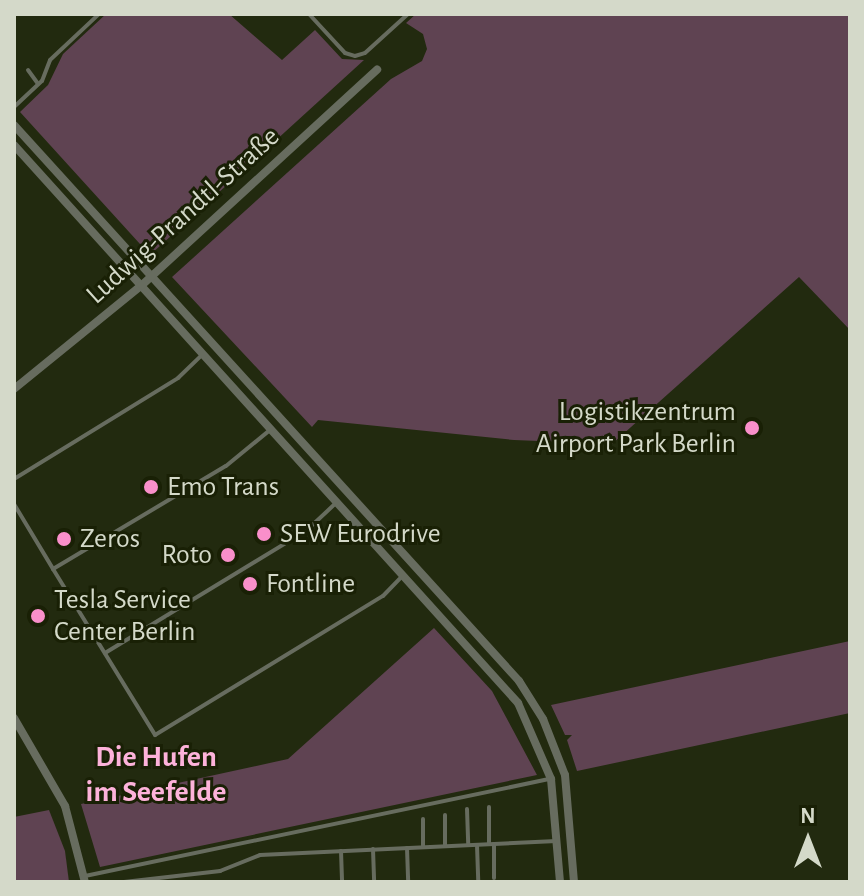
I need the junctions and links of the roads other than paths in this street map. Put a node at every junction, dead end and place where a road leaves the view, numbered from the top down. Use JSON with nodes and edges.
{"nodes":[{"id":1,"x":99,"y":14,"type":"edge"},
{"id":2,"x":309,"y":14,"type":"edge"},
{"id":3,"x":408,"y":14,"type":"edge"},
{"id":4,"x":28,"y":70,"type":"dead end"},
{"id":5,"x":377,"y":70,"type":"dead end"},
{"id":6,"x":39,"y":84,"type":"junction"},
{"id":7,"x":14,"y":107,"type":"edge"},
{"id":8,"x":14,"y":125,"type":"edge"},
{"id":9,"x":14,"y":145,"type":"edge"},
{"id":10,"x":153,"y":276,"type":"junction"},
{"id":11,"x":142,"y":285,"type":"junction"},
{"id":12,"x":209,"y":338,"type":"junction"},
{"id":13,"x":201,"y":350,"type":"junction"},
{"id":14,"x":14,"y":389,"type":"edge"},
{"id":15,"x":272,"y":428,"type":"junction"},
{"id":16,"x":14,"y":479,"type":"edge"},
{"id":17,"x":338,"y":501,"type":"junction"},
{"id":18,"x":14,"y":504,"type":"edge"},
{"id":19,"x":370,"y":516,"type":"junction"},
{"id":20,"x":360,"y":525,"type":"junction"},
{"id":21,"x":53,"y":569,"type":"junction"},
{"id":22,"x":404,"y":574,"type":"junction"},
{"id":23,"x":105,"y":653,"type":"junction"},
{"id":24,"x":530,"y":696,"type":"junction"},
{"id":25,"x":518,"y":703,"type":"junction"},
{"id":26,"x":14,"y":718,"type":"edge"},
{"id":27,"x":551,"y":779,"type":"junction"},
{"id":28,"x":489,"y":807,"type":"dead end"},
{"id":29,"x":467,"y":809,"type":"dead end"},
{"id":30,"x":445,"y":815,"type":"dead end"},
{"id":31,"x":423,"y":819,"type":"dead end"},
{"id":32,"x":559,"y":841,"type":"junction"},
{"id":33,"x":492,"y":844,"type":"junction"},
{"id":34,"x":468,"y":845,"type":"junction"},
{"id":35,"x":477,"y":845,"type":"junction"},
{"id":36,"x":445,"y":846,"type":"junction"},
{"id":37,"x":423,"y":847,"type":"junction"},
{"id":38,"x":407,"y":848,"type":"junction"},
{"id":39,"x":373,"y":849,"type":"junction"},
{"id":40,"x":341,"y":851,"type":"junction"},
{"id":41,"x":494,"y":878,"type":"dead end"},
{"id":42,"x":85,"y":879,"type":"edge"},
{"id":43,"x":160,"y":879,"type":"edge"},
{"id":44,"x":137,"y":881,"type":"edge"},
{"id":45,"x":124,"y":882,"type":"edge"},
{"id":46,"x":342,"y":882,"type":"edge"},
{"id":47,"x":374,"y":882,"type":"edge"},
{"id":48,"x":408,"y":882,"type":"edge"},
{"id":49,"x":478,"y":882,"type":"edge"},
{"id":50,"x":560,"y":882,"type":"edge"},
{"id":51,"x":574,"y":882,"type":"edge"}],
"edges":[{"from":1,"to":6,"type":"lane"},
{"from":2,"to":3,"type":"lane"},
{"from":4,"to":6,"type":"lane"},
{"from":5,"to":10,"type":"street","name":"Ludwig-Prandtl-Straße"},
{"from":6,"to":7,"type":"lane"},
{"from":8,"to":10,"type":"street"},
{"from":9,"to":11,"type":"street"},
{"from":10,"to":11,"type":"street","name":"Ludwig-Prandtl-Straße"},
{"from":10,"to":12,"type":"street"},
{"from":11,"to":13,"type":"street"},
{"from":11,"to":14,"type":"street","name":"Ludwig-Prandtl-Straße"},
{"from":12,"to":13,"type":"lane"},
{"from":12,"to":19,"type":"street"},
{"from":13,"to":15,"type":"street"},
{"from":13,"to":16,"type":"lane"},
{"from":15,"to":17,"type":"street"},
{"from":15,"to":21,"type":"lane"},
{"from":17,"to":20,"type":"street"},
{"from":17,"to":23,"type":"lane"},
{"from":18,"to":21,"type":"lane"},
{"from":19,"to":20,"type":"lane"},
{"from":19,"to":24,"type":"street"},
{"from":20,"to":22,"type":"street"},
{"from":21,"to":23,"type":"lane"},
{"from":22,"to":23,"type":"lane"},
{"from":22,"to":25,"type":"street"},
{"from":24,"to":25,"type":"lane"},
{"from":24,"to":51,"type":"street"},
{"from":25,"to":27,"type":"street"},
{"from":26,"to":42,"type":"street"},
{"from":27,"to":32,"type":"street"},
{"from":27,"to":42,"type":"lane"},
{"from":28,"to":33,"type":"lane"},
{"from":29,"to":34,"type":"lane"},
{"from":30,"to":36,"type":"lane"},
{"from":31,"to":37,"type":"lane"},
{"from":32,"to":33,"type":"lane"},
{"from":32,"to":50,"type":"street"},
{"from":33,"to":35,"type":"lane"},
{"from":33,"to":41,"type":"lane"},
{"from":34,"to":35,"type":"lane"},
{"from":34,"to":36,"type":"lane"},
{"from":35,"to":49,"type":"lane"},
{"from":36,"to":37,"type":"lane"},
{"from":37,"to":38,"type":"lane"},
{"from":38,"to":39,"type":"lane"},
{"from":38,"to":48,"type":"lane"},
{"from":39,"to":40,"type":"lane"},
{"from":39,"to":47,"type":"lane"},
{"from":40,"to":43,"type":"lane"},
{"from":40,"to":46,"type":"lane"},
{"from":43,"to":44,"type":"lane"},
{"from":44,"to":45,"type":"lane"}]}
